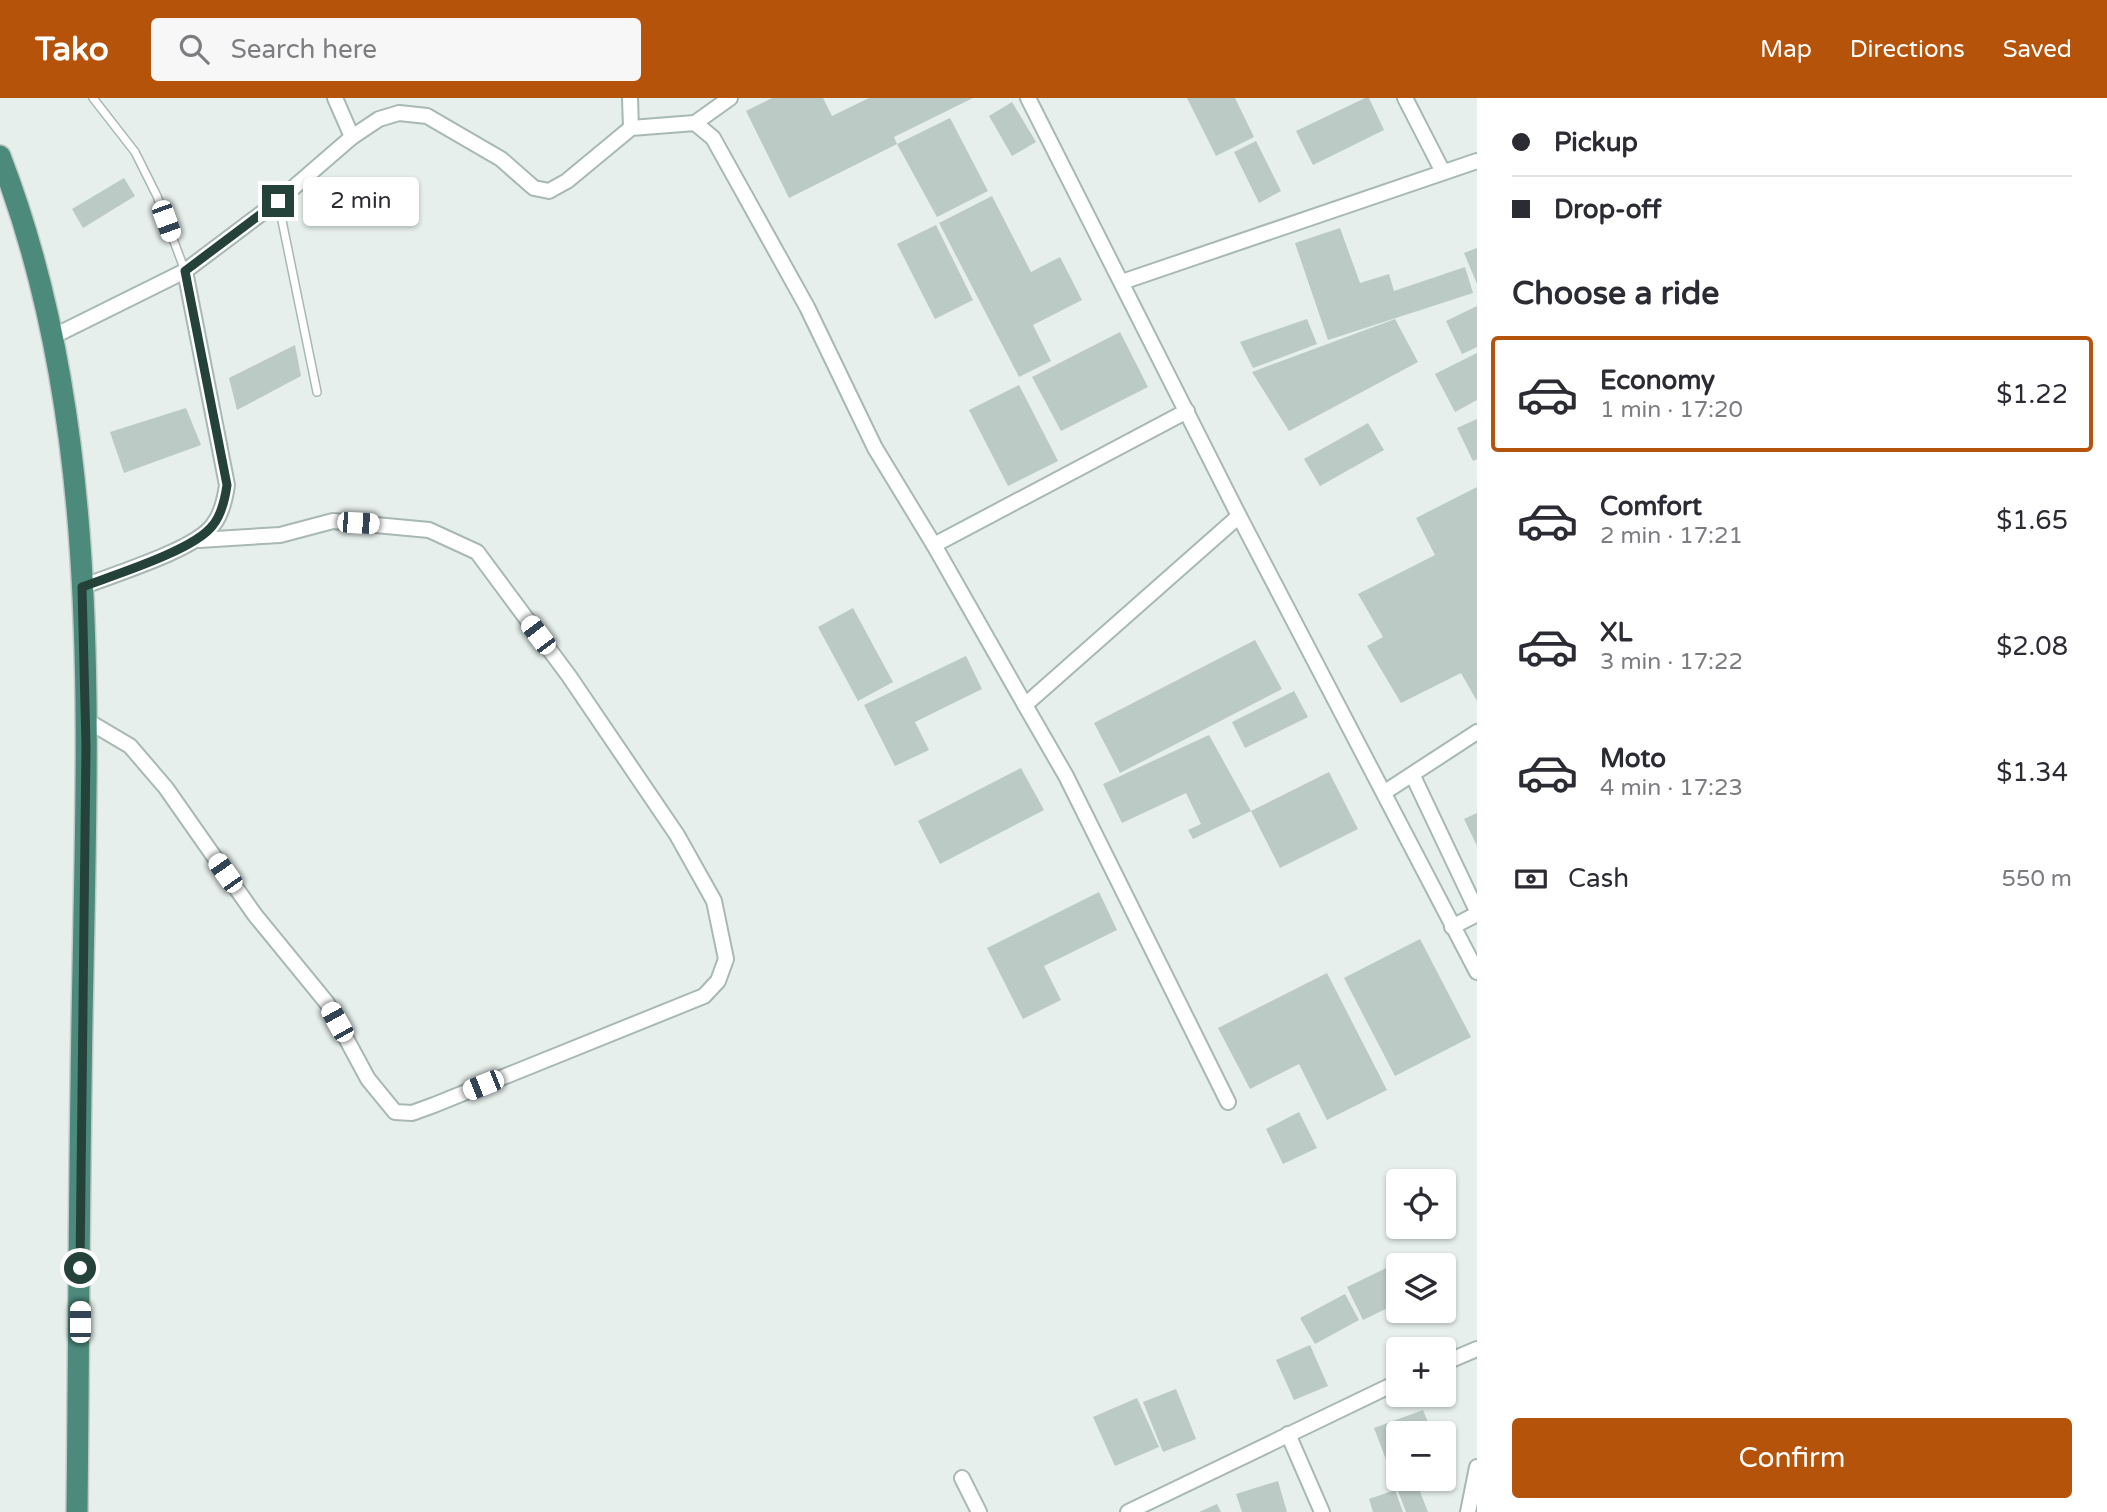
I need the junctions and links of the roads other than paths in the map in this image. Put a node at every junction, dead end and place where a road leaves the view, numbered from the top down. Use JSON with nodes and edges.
{"nodes":[{"id":1,"x":93,"y":98,"type":"edge"},
{"id":2,"x":335,"y":98,"type":"edge"},
{"id":3,"x":630,"y":98,"type":"edge"},
{"id":4,"x":730,"y":98,"type":"edge"},
{"id":5,"x":1028,"y":98,"type":"edge"},
{"id":6,"x":1405,"y":98,"type":"edge"},
{"id":7,"x":695,"y":123,"type":"junction"},
{"id":8,"x":631,"y":128,"type":"junction"},
{"id":9,"x":352,"y":137,"type":"junction"},
{"id":10,"x":0,"y":156,"type":"edge"},
{"id":11,"x":1477,"y":161,"type":"edge"},
{"id":12,"x":1443,"y":172,"type":"junction"},
{"id":13,"x":278,"y":201,"type":"junction"},
{"id":14,"x":185,"y":271,"type":"junction"},
{"id":15,"x":1122,"y":282,"type":"junction"},
{"id":16,"x":52,"y":337,"type":"junction"},
{"id":17,"x":317,"y":392,"type":"dead end"},
{"id":18,"x":1186,"y":411,"type":"junction"},
{"id":19,"x":1239,"y":516,"type":"junction"},
{"id":20,"x":199,"y":540,"type":"junction"},
{"id":21,"x":934,"y":545,"type":"junction"},
{"id":22,"x":82,"y":587,"type":"junction"},
{"id":23,"x":1025,"y":705,"type":"junction"},
{"id":24,"x":86,"y":720,"type":"junction"},
{"id":25,"x":1477,"y":732,"type":"edge"},
{"id":26,"x":1413,"y":775,"type":"junction"},
{"id":27,"x":1385,"y":792,"type":"junction"},
{"id":28,"x":1477,"y":913,"type":"edge"},
{"id":29,"x":1452,"y":927,"type":"junction"},
{"id":30,"x":1477,"y":972,"type":"edge"},
{"id":31,"x":1228,"y":1102,"type":"dead end"},
{"id":32,"x":1477,"y":1349,"type":"edge"},
{"id":33,"x":1456,"y":1358,"type":"edge"},
{"id":34,"x":1386,"y":1388,"type":"edge"},
{"id":35,"x":1288,"y":1434,"type":"junction"},
{"id":36,"x":1477,"y":1467,"type":"edge"},
{"id":37,"x":962,"y":1478,"type":"dead end"},
{"id":38,"x":77,"y":1512,"type":"edge"},
{"id":39,"x":979,"y":1512,"type":"edge"},
{"id":40,"x":1128,"y":1512,"type":"edge"},
{"id":41,"x":1322,"y":1512,"type":"edge"},
{"id":42,"x":1468,"y":1512,"type":"edge"}],
"edges":[{"from":1,"to":14,"type":"lane"},
{"from":2,"to":9,"type":"street"},
{"from":3,"to":8,"type":"street"},
{"from":4,"to":7,"type":"street"},
{"from":5,"to":15,"type":"street"},
{"from":6,"to":12,"type":"street"},
{"from":7,"to":8,"type":"street"},
{"from":7,"to":21,"type":"street"},
{"from":8,"to":9,"type":"street"},
{"from":9,"to":13,"type":"street"},
{"from":10,"to":16,"type":"highway"},
{"from":11,"to":12,"type":"street"},
{"from":12,"to":15,"type":"street"},
{"from":13,"to":14,"type":"street"},
{"from":13,"to":17,"type":"lane"},
{"from":14,"to":16,"type":"street"},
{"from":14,"to":20,"type":"street"},
{"from":15,"to":18,"type":"street"},
{"from":16,"to":22,"type":"highway"},
{"from":18,"to":19,"type":"street"},
{"from":18,"to":21,"type":"street"},
{"from":19,"to":23,"type":"street"},
{"from":19,"to":27,"type":"street"},
{"from":20,"to":22,"type":"street"},
{"from":20,"to":24,"type":"street"},
{"from":21,"to":23,"type":"street"},
{"from":22,"to":24,"type":"highway"},
{"from":23,"to":31,"type":"street"},
{"from":24,"to":38,"type":"highway"},
{"from":25,"to":26,"type":"street"},
{"from":26,"to":27,"type":"street"},
{"from":26,"to":28,"type":"street"},
{"from":27,"to":29,"type":"street"},
{"from":28,"to":29,"type":"street"},
{"from":29,"to":30,"type":"street"},
{"from":32,"to":33,"type":"street"},
{"from":34,"to":35,"type":"street"},
{"from":35,"to":40,"type":"street"},
{"from":35,"to":41,"type":"street"},
{"from":36,"to":42,"type":"street"},
{"from":37,"to":39,"type":"street"}]}
